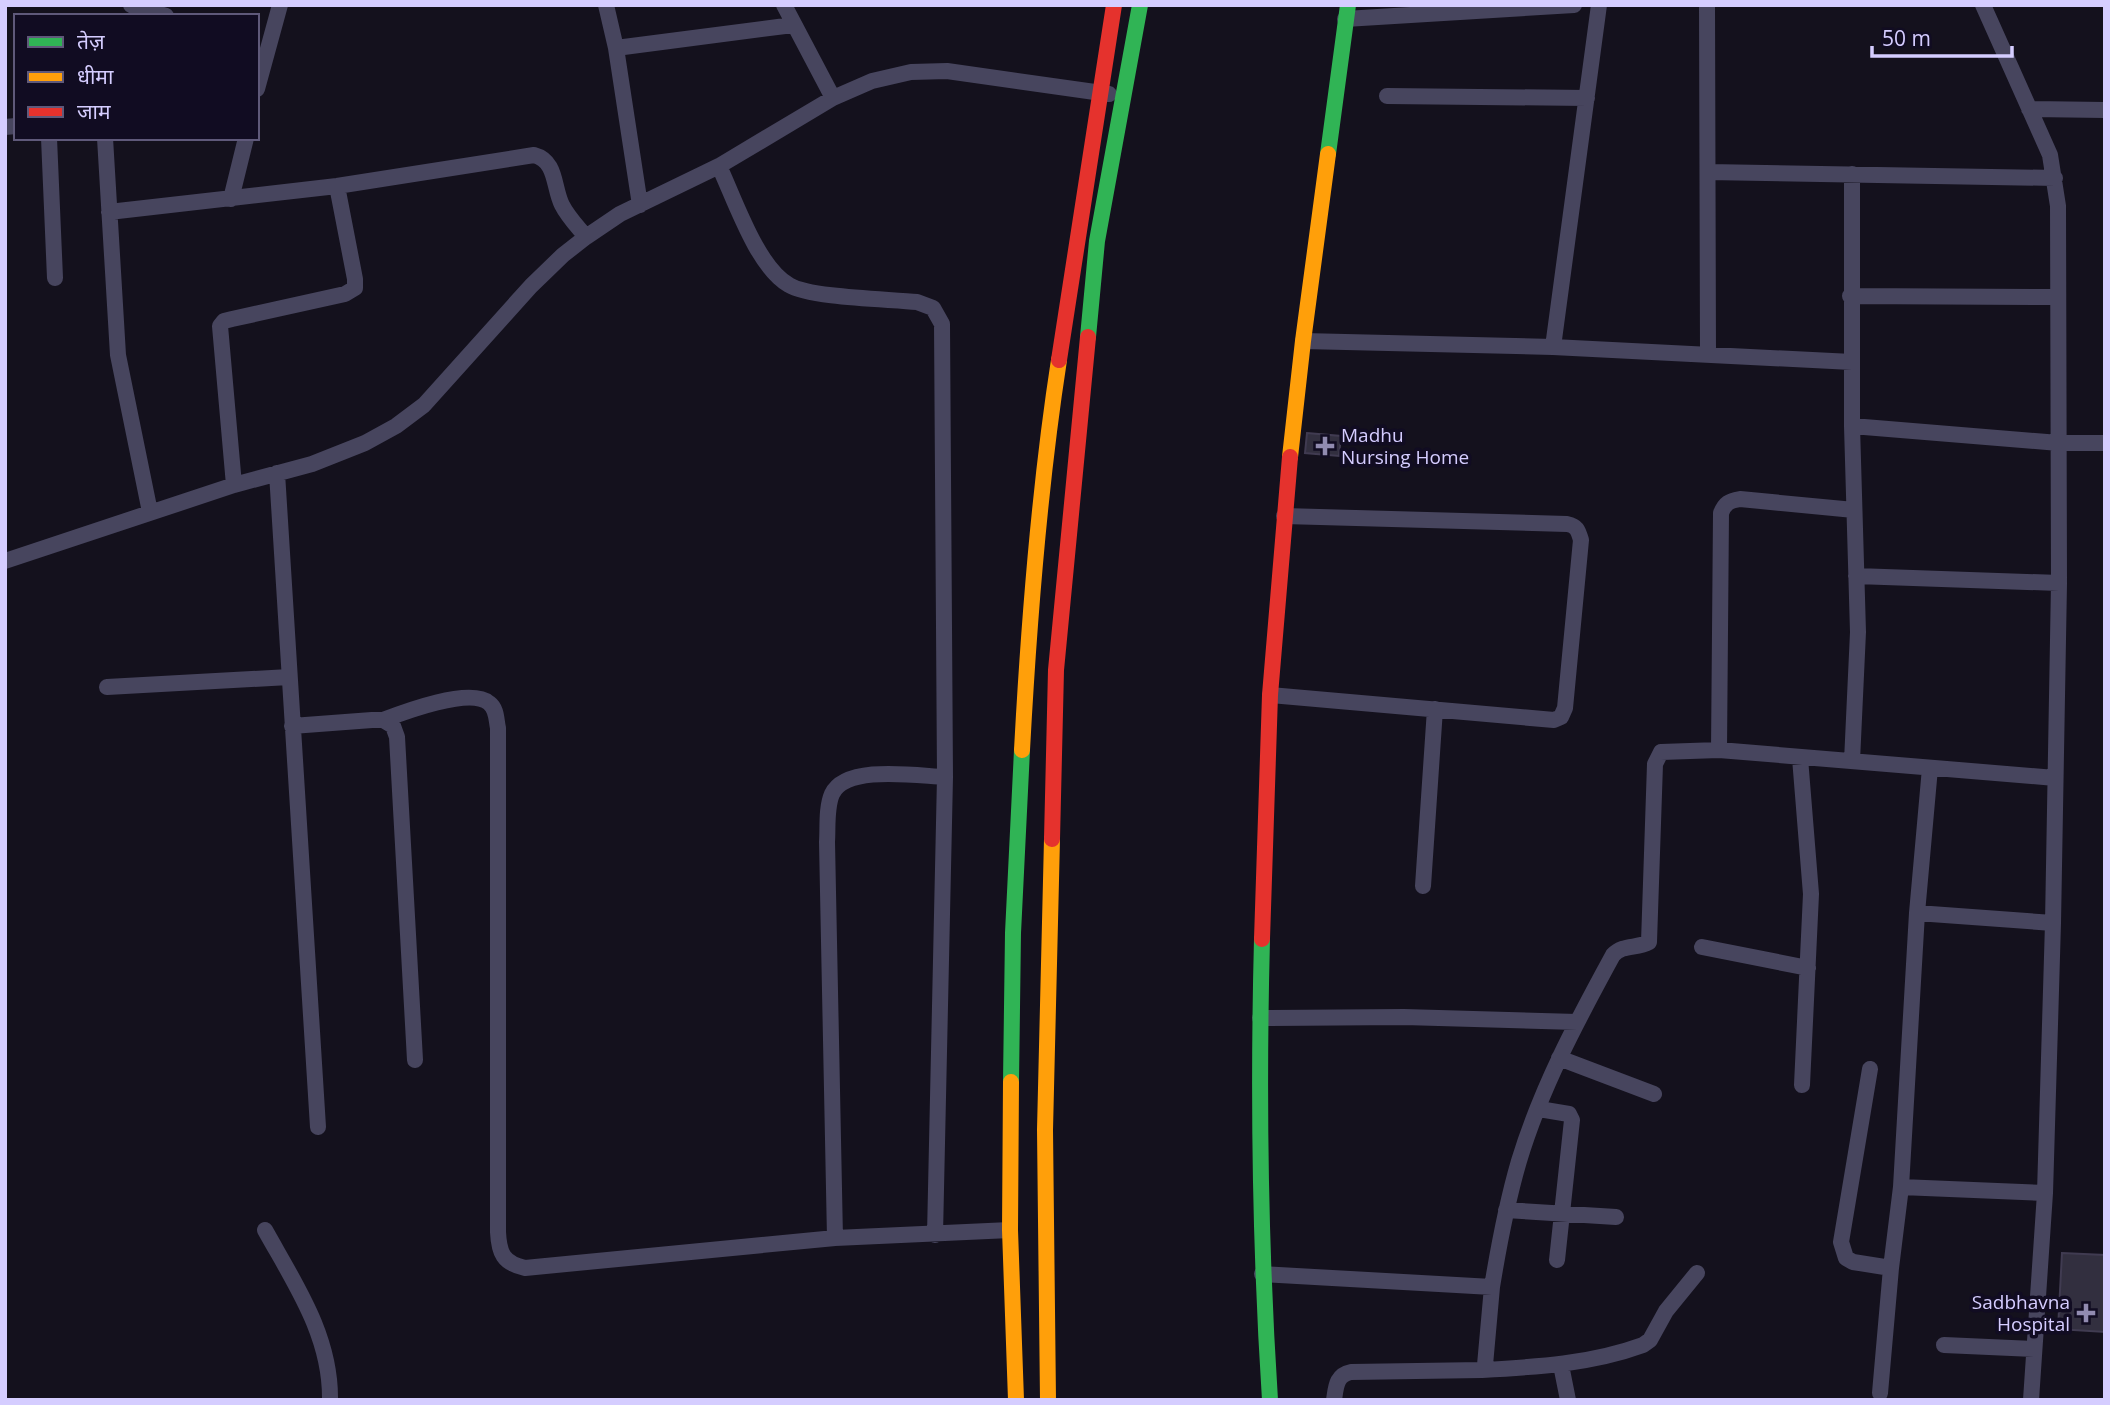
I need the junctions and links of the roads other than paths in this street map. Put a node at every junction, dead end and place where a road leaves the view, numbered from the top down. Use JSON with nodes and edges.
{"nodes":[{"id":1,"x":280,"y":5,"type":"edge"},
{"id":2,"x":606,"y":5,"type":"edge"},
{"id":3,"x":784,"y":5,"type":"edge"},
{"id":4,"x":1114,"y":5,"type":"edge"},
{"id":5,"x":1140,"y":5,"type":"edge"},
{"id":6,"x":1574,"y":5,"type":"edge"},
{"id":7,"x":1599,"y":5,"type":"edge"},
{"id":8,"x":1707,"y":5,"type":"edge"},
{"id":9,"x":1983,"y":5,"type":"edge"},
{"id":10,"x":133,"y":6,"type":"edge"},
{"id":11,"x":1347,"y":12,"type":"edge"},
{"id":12,"x":159,"y":14,"type":"edge"},
{"id":13,"x":793,"y":25,"type":"junction"},
{"id":14,"x":262,"y":45,"type":"edge"},
{"id":15,"x":615,"y":48,"type":"junction"},
{"id":16,"x":259,"y":71,"type":"edge"},
{"id":17,"x":1101,"y":94,"type":"junction"},
{"id":18,"x":1122,"y":96,"type":"junction"},
{"id":19,"x":1387,"y":96,"type":"dead end"},
{"id":20,"x":833,"y":98,"type":"junction"},
{"id":21,"x":1587,"y":98,"type":"junction"},
{"id":22,"x":2029,"y":109,"type":"junction"},
{"id":23,"x":2105,"y":110,"type":"edge"},
{"id":24,"x":48,"y":140,"type":"edge"},
{"id":25,"x":105,"y":140,"type":"edge"},
{"id":26,"x":246,"y":140,"type":"edge"},
{"id":27,"x":719,"y":166,"type":"junction"},
{"id":28,"x":1708,"y":172,"type":"junction"},
{"id":29,"x":1852,"y":173,"type":"junction"},
{"id":30,"x":2055,"y":178,"type":"junction"},
{"id":31,"x":337,"y":186,"type":"junction"},
{"id":32,"x":231,"y":200,"type":"junction"},
{"id":33,"x":640,"y":205,"type":"junction"},
{"id":34,"x":109,"y":212,"type":"junction"},
{"id":35,"x":586,"y":237,"type":"junction"},
{"id":36,"x":55,"y":278,"type":"dead end"},
{"id":37,"x":1850,"y":296,"type":"junction"},
{"id":38,"x":2056,"y":297,"type":"junction"},
{"id":39,"x":1303,"y":341,"type":"junction"},
{"id":40,"x":1553,"y":347,"type":"junction"},
{"id":41,"x":1708,"y":354,"type":"junction"},
{"id":42,"x":1852,"y":362,"type":"junction"},
{"id":43,"x":1852,"y":426,"type":"junction"},
{"id":44,"x":2059,"y":443,"type":"junction"},
{"id":45,"x":2105,"y":443,"type":"edge"},
{"id":46,"x":277,"y":473,"type":"junction"},
{"id":47,"x":234,"y":485,"type":"junction"},
{"id":48,"x":1854,"y":510,"type":"junction"},
{"id":49,"x":150,"y":512,"type":"junction"},
{"id":50,"x":1284,"y":516,"type":"junction"},
{"id":51,"x":5,"y":561,"type":"edge"},
{"id":52,"x":1856,"y":576,"type":"junction"},
{"id":53,"x":2059,"y":583,"type":"junction"},
{"id":54,"x":289,"y":677,"type":"junction"},
{"id":55,"x":107,"y":687,"type":"dead end"},
{"id":56,"x":1270,"y":695,"type":"junction"},
{"id":57,"x":1435,"y":709,"type":"junction"},
{"id":58,"x":383,"y":720,"type":"junction"},
{"id":59,"x":292,"y":726,"type":"junction"},
{"id":60,"x":1719,"y":750,"type":"junction"},
{"id":61,"x":1800,"y":758,"type":"junction"},
{"id":62,"x":1852,"y":761,"type":"junction"},
{"id":63,"x":1930,"y":768,"type":"junction"},
{"id":64,"x":945,"y":777,"type":"junction"},
{"id":65,"x":2055,"y":778,"type":"junction"},
{"id":66,"x":1423,"y":886,"type":"dead end"},
{"id":67,"x":1917,"y":913,"type":"junction"},
{"id":68,"x":2053,"y":923,"type":"junction"},
{"id":69,"x":1702,"y":947,"type":"dead end"},
{"id":70,"x":1808,"y":968,"type":"junction"},
{"id":71,"x":1260,"y":1018,"type":"junction"},
{"id":72,"x":1577,"y":1022,"type":"junction"},
{"id":73,"x":1559,"y":1058,"type":"junction"},
{"id":74,"x":415,"y":1060,"type":"dead end"},
{"id":75,"x":1870,"y":1069,"type":"dead end"},
{"id":76,"x":1802,"y":1085,"type":"dead end"},
{"id":77,"x":1654,"y":1094,"type":"dead end"},
{"id":78,"x":1539,"y":1109,"type":"junction"},
{"id":79,"x":318,"y":1127,"type":"dead end"},
{"id":80,"x":1901,"y":1187,"type":"junction"},
{"id":81,"x":2045,"y":1193,"type":"junction"},
{"id":82,"x":1506,"y":1210,"type":"junction"},
{"id":83,"x":1562,"y":1214,"type":"junction"},
{"id":84,"x":1616,"y":1217,"type":"dead end"},
{"id":85,"x":265,"y":1230,"type":"dead end"},
{"id":86,"x":1010,"y":1230,"type":"junction"},
{"id":87,"x":936,"y":1235,"type":"junction"},
{"id":88,"x":835,"y":1238,"type":"junction"},
{"id":89,"x":1558,"y":1260,"type":"dead end"},
{"id":90,"x":1891,"y":1268,"type":"junction"},
{"id":91,"x":1697,"y":1273,"type":"dead end"},
{"id":92,"x":1262,"y":1274,"type":"junction"},
{"id":93,"x":1492,"y":1287,"type":"junction"},
{"id":94,"x":1944,"y":1345,"type":"dead end"},
{"id":95,"x":2034,"y":1349,"type":"junction"},
{"id":96,"x":1561,"y":1365,"type":"junction"},
{"id":97,"x":1482,"y":1370,"type":"junction"},
{"id":98,"x":1880,"y":1393,"type":"dead end"},
{"id":99,"x":330,"y":1400,"type":"edge"},
{"id":100,"x":1017,"y":1400,"type":"edge"},
{"id":101,"x":1048,"y":1400,"type":"edge"},
{"id":102,"x":1270,"y":1400,"type":"edge"},
{"id":103,"x":1334,"y":1400,"type":"edge"},
{"id":104,"x":1568,"y":1400,"type":"edge"},
{"id":105,"x":2031,"y":1400,"type":"edge"}],
"edges":[{"from":1,"to":14,"type":"street"},
{"from":2,"to":15,"type":"street"},
{"from":3,"to":13,"type":"street"},
{"from":4,"to":17,"type":"main road"},
{"from":5,"to":18,"type":"main road"},
{"from":6,"to":11,"type":"street"},
{"from":7,"to":21,"type":"street"},
{"from":8,"to":28,"type":"street"},
{"from":9,"to":22,"type":"street"},
{"from":10,"to":12,"type":"street"},
{"from":11,"to":39,"type":"main road"},
{"from":13,"to":15,"type":"street"},
{"from":13,"to":20,"type":"street"},
{"from":14,"to":16,"type":"street"},
{"from":15,"to":33,"type":"street"},
{"from":17,"to":18,"type":"street"},
{"from":17,"to":20,"type":"street"},
{"from":17,"to":86,"type":"main road"},
{"from":18,"to":101,"type":"main road"},
{"from":19,"to":21,"type":"street"},
{"from":20,"to":27,"type":"street"},
{"from":21,"to":40,"type":"street"},
{"from":22,"to":23,"type":"street"},
{"from":22,"to":30,"type":"street"},
{"from":24,"to":36,"type":"street"},
{"from":25,"to":34,"type":"street"},
{"from":26,"to":32,"type":"street"},
{"from":27,"to":33,"type":"street"},
{"from":27,"to":64,"type":"street"},
{"from":28,"to":29,"type":"street"},
{"from":28,"to":41,"type":"street"},
{"from":29,"to":30,"type":"street"},
{"from":29,"to":37,"type":"street"},
{"from":30,"to":38,"type":"street"},
{"from":31,"to":32,"type":"street"},
{"from":31,"to":35,"type":"street"},
{"from":31,"to":47,"type":"street"},
{"from":32,"to":34,"type":"street"},
{"from":33,"to":35,"type":"street"},
{"from":34,"to":49,"type":"street"},
{"from":35,"to":46,"type":"street"},
{"from":37,"to":38,"type":"street"},
{"from":37,"to":42,"type":"street"},
{"from":38,"to":44,"type":"street"},
{"from":39,"to":40,"type":"street"},
{"from":39,"to":50,"type":"main road"},
{"from":40,"to":41,"type":"street"},
{"from":41,"to":42,"type":"street"},
{"from":42,"to":43,"type":"street"},
{"from":43,"to":44,"type":"street"},
{"from":43,"to":48,"type":"street"},
{"from":44,"to":45,"type":"street"},
{"from":44,"to":53,"type":"street"},
{"from":46,"to":47,"type":"street"},
{"from":46,"to":54,"type":"street"},
{"from":47,"to":49,"type":"street"},
{"from":48,"to":52,"type":"street"},
{"from":48,"to":60,"type":"street"},
{"from":49,"to":51,"type":"street"},
{"from":50,"to":56,"type":"main road"},
{"from":50,"to":57,"type":"street"},
{"from":52,"to":53,"type":"street"},
{"from":52,"to":62,"type":"street"},
{"from":53,"to":65,"type":"street"},
{"from":54,"to":55,"type":"street"},
{"from":54,"to":59,"type":"street"},
{"from":56,"to":57,"type":"street"},
{"from":56,"to":71,"type":"main road"},
{"from":57,"to":66,"type":"street"},
{"from":58,"to":59,"type":"street"},
{"from":58,"to":74,"type":"street"},
{"from":58,"to":88,"type":"street"},
{"from":59,"to":79,"type":"street"},
{"from":60,"to":61,"type":"street"},
{"from":60,"to":72,"type":"street"},
{"from":61,"to":62,"type":"street"},
{"from":61,"to":70,"type":"street"},
{"from":62,"to":63,"type":"street"},
{"from":63,"to":65,"type":"street"},
{"from":63,"to":67,"type":"street"},
{"from":64,"to":87,"type":"street"},
{"from":64,"to":88,"type":"street"},
{"from":65,"to":68,"type":"street"},
{"from":67,"to":68,"type":"street"},
{"from":67,"to":80,"type":"street"},
{"from":68,"to":81,"type":"street"},
{"from":69,"to":70,"type":"street"},
{"from":70,"to":76,"type":"street"},
{"from":71,"to":72,"type":"street"},
{"from":71,"to":92,"type":"main road"},
{"from":72,"to":73,"type":"street"},
{"from":73,"to":77,"type":"street"},
{"from":73,"to":78,"type":"street"},
{"from":75,"to":90,"type":"street"},
{"from":78,"to":82,"type":"street"},
{"from":78,"to":83,"type":"street"},
{"from":80,"to":81,"type":"street"},
{"from":80,"to":90,"type":"street"},
{"from":81,"to":95,"type":"street"},
{"from":82,"to":83,"type":"street"},
{"from":82,"to":93,"type":"street"},
{"from":83,"to":84,"type":"street"},
{"from":83,"to":89,"type":"street"},
{"from":85,"to":99,"type":"street"},
{"from":86,"to":87,"type":"street"},
{"from":86,"to":100,"type":"main road"},
{"from":87,"to":88,"type":"street"},
{"from":90,"to":98,"type":"street"},
{"from":91,"to":96,"type":"street"},
{"from":92,"to":93,"type":"street"},
{"from":92,"to":102,"type":"main road"},
{"from":93,"to":97,"type":"street"},
{"from":94,"to":95,"type":"street"},
{"from":95,"to":105,"type":"street"},
{"from":96,"to":97,"type":"street"},
{"from":96,"to":104,"type":"street"},
{"from":97,"to":103,"type":"street"}]}
